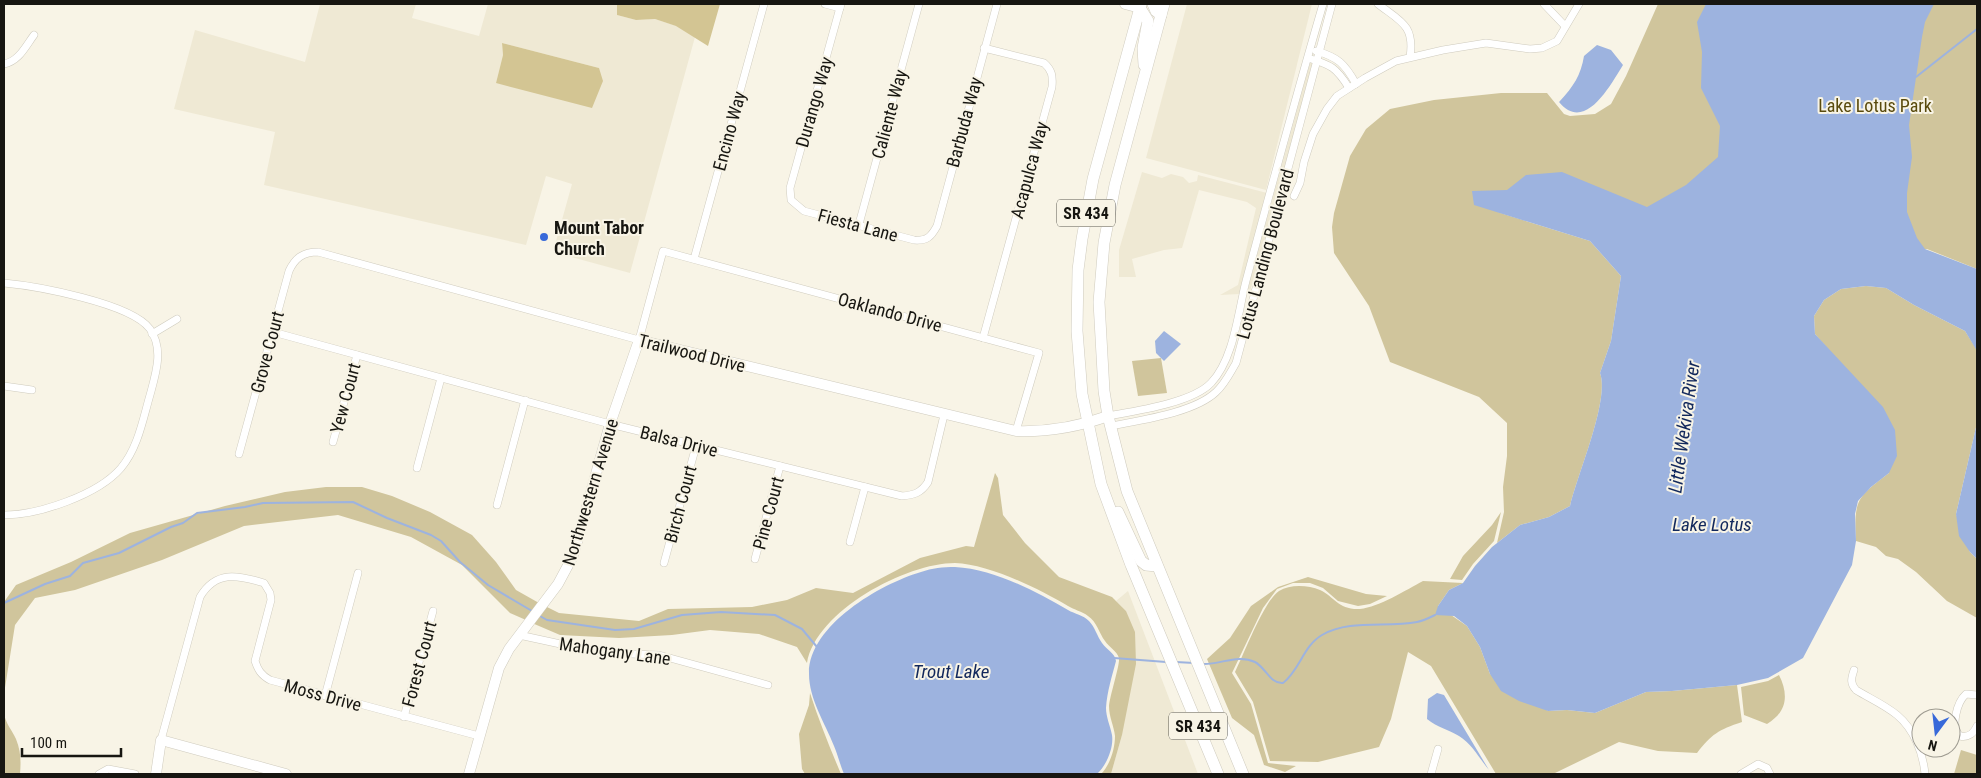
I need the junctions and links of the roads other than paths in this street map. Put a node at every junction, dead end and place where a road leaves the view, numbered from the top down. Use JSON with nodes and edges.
{"nodes":[{"id":1,"x":764,"y":4,"type":"edge"},
{"id":2,"x":825,"y":4,"type":"edge"},
{"id":3,"x":919,"y":4,"type":"edge"},
{"id":4,"x":997,"y":4,"type":"edge"},
{"id":5,"x":1125,"y":4,"type":"edge"},
{"id":6,"x":1153,"y":4,"type":"edge"},
{"id":7,"x":1323,"y":4,"type":"edge"},
{"id":8,"x":1332,"y":4,"type":"edge"},
{"id":9,"x":1378,"y":4,"type":"edge"},
{"id":10,"x":1544,"y":4,"type":"edge"},
{"id":11,"x":1579,"y":4,"type":"edge"},
{"id":12,"x":841,"y":6,"type":"edge"},
{"id":13,"x":1140,"y":6,"type":"edge"},
{"id":14,"x":1163,"y":9,"type":"edge"},
{"id":15,"x":1566,"y":26,"type":"junction"},
{"id":16,"x":34,"y":35,"type":"dead end"},
{"id":17,"x":984,"y":48,"type":"junction"},
{"id":18,"x":1310,"y":49,"type":"junction"},
{"id":19,"x":1319,"y":52,"type":"junction"},
{"id":20,"x":1410,"y":57,"type":"junction"},
{"id":21,"x":1308,"y":58,"type":"junction"},
{"id":22,"x":1338,"y":59,"type":"junction"},
{"id":23,"x":1317,"y":61,"type":"junction"},
{"id":24,"x":4,"y":64,"type":"edge"},
{"id":25,"x":1333,"y":66,"type":"junction"},
{"id":26,"x":1145,"y":75,"type":"junction"},
{"id":27,"x":1356,"y":84,"type":"junction"},
{"id":28,"x":1349,"y":88,"type":"junction"},
{"id":29,"x":1294,"y":196,"type":"dead end"},
{"id":30,"x":791,"y":200,"type":"joint"},
{"id":31,"x":859,"y":224,"type":"junction"},
{"id":32,"x":928,"y":239,"type":"joint"},
{"id":33,"x":663,"y":251,"type":"joint"},
{"id":34,"x":302,"y":255,"type":"joint"},
{"id":35,"x":694,"y":259,"type":"junction"},
{"id":36,"x":4,"y":283,"type":"edge"},
{"id":37,"x":176,"y":319,"type":"dead end"},
{"id":38,"x":272,"y":332,"type":"junction"},
{"id":39,"x":152,"y":334,"type":"junction"},
{"id":40,"x":984,"y":338,"type":"junction"},
{"id":41,"x":639,"y":340,"type":"junction"},
{"id":42,"x":357,"y":355,"type":"junction"},
{"id":43,"x":441,"y":378,"type":"junction"},
{"id":44,"x":4,"y":386,"type":"edge"},
{"id":45,"x":32,"y":390,"type":"dead end"},
{"id":46,"x":525,"y":400,"type":"junction"},
{"id":47,"x":944,"y":415,"type":"junction"},
{"id":48,"x":1109,"y":421,"type":"junction"},
{"id":49,"x":610,"y":424,"type":"junction"},
{"id":50,"x":1087,"y":424,"type":"junction"},
{"id":51,"x":1016,"y":432,"type":"junction"},
{"id":52,"x":333,"y":442,"type":"dead end"},
{"id":53,"x":696,"y":446,"type":"junction"},
{"id":54,"x":239,"y":454,"type":"dead end"},
{"id":55,"x":780,"y":466,"type":"junction"},
{"id":56,"x":417,"y":468,"type":"dead end"},
{"id":57,"x":1100,"y":484,"type":"junction"},
{"id":58,"x":865,"y":487,"type":"junction"},
{"id":59,"x":497,"y":505,"type":"dead end"},
{"id":60,"x":4,"y":515,"type":"edge"},
{"id":61,"x":850,"y":542,"type":"dead end"},
{"id":62,"x":755,"y":559,"type":"dead end"},
{"id":63,"x":664,"y":563,"type":"dead end"},
{"id":64,"x":1157,"y":566,"type":"junction"},
{"id":65,"x":358,"y":572,"type":"dead end"},
{"id":66,"x":433,"y":611,"type":"dead end"},
{"id":67,"x":519,"y":635,"type":"junction"},
{"id":68,"x":1854,"y":670,"type":"dead end"},
{"id":69,"x":768,"y":685,"type":"dead end"},
{"id":70,"x":1977,"y":695,"type":"edge"},
{"id":71,"x":325,"y":696,"type":"junction"},
{"id":72,"x":404,"y":716,"type":"junction"},
{"id":73,"x":1977,"y":726,"type":"edge"},
{"id":74,"x":479,"y":736,"type":"junction"},
{"id":75,"x":162,"y":740,"type":"junction"},
{"id":76,"x":1438,"y":749,"type":"dead end"},
{"id":77,"x":99,"y":774,"type":"edge"},
{"id":78,"x":134,"y":774,"type":"edge"},
{"id":79,"x":156,"y":774,"type":"edge"},
{"id":80,"x":286,"y":774,"type":"edge"},
{"id":81,"x":469,"y":774,"type":"edge"},
{"id":82,"x":1221,"y":774,"type":"edge"},
{"id":83,"x":1243,"y":774,"type":"edge"},
{"id":84,"x":1431,"y":774,"type":"edge"},
{"id":85,"x":1741,"y":774,"type":"edge"},
{"id":86,"x":1770,"y":774,"type":"edge"},
{"id":87,"x":1925,"y":774,"type":"edge"}],
"edges":[{"from":1,"to":35,"type":"street","name":"Encino Way"},
{"from":2,"to":12,"type":"street"},
{"from":3,"to":31,"type":"street","name":"Caliente Way"},
{"from":4,"to":17,"type":"street","name":"Barbuda Way"},
{"from":5,"to":13,"type":"street"},
{"from":6,"to":14,"type":"main road"},
{"from":7,"to":18,"type":"street","name":"Lotus Landing Boulevard"},
{"from":8,"to":19,"type":"street","name":"Lotus Landing Boulevard"},
{"from":9,"to":20,"type":"street"},
{"from":10,"to":15,"type":"street"},
{"from":11,"to":15,"type":"street"},
{"from":12,"to":30,"type":"street","name":"Durango Way"},
{"from":13,"to":26,"type":"main road"},
{"from":13,"to":50,"type":"main road","number":"SR 434"},
{"from":14,"to":26,"type":"main road","number":"SR 434"},
{"from":15,"to":20,"type":"street"},
{"from":16,"to":24,"type":"street"},
{"from":17,"to":32,"type":"street","name":"Barbuda Way"},
{"from":17,"to":40,"type":"street","name":"Acapulca Way"},
{"from":18,"to":19,"type":"street"},
{"from":18,"to":21,"type":"street","name":"Lotus Landing Boulevard"},
{"from":19,"to":22,"type":"street"},
{"from":19,"to":23,"type":"street","name":"Lotus Landing Boulevard"},
{"from":20,"to":27,"type":"street"},
{"from":21,"to":23,"type":"street"},
{"from":21,"to":48,"type":"street","name":"Lotus Landing Boulevard"},
{"from":22,"to":25,"type":"street"},
{"from":22,"to":27,"type":"street"},
{"from":23,"to":25,"type":"street"},
{"from":23,"to":48,"type":"street","name":"Lotus Landing Boulevard"},
{"from":25,"to":28,"type":"street"},
{"from":26,"to":48,"type":"main road","number":"SR 434"},
{"from":27,"to":28,"type":"street"},
{"from":28,"to":29,"type":"street"},
{"from":30,"to":31,"type":"street","name":"Fiesta Lane"},
{"from":31,"to":32,"type":"street","name":"Fiesta Lane"},
{"from":33,"to":35,"type":"street","name":"Oaklando Drive"},
{"from":33,"to":41,"type":"street","name":"Northwestern Avenue"},
{"from":34,"to":38,"type":"street","name":"Grove Court"},
{"from":34,"to":41,"type":"street","name":"Trailwood Drive"},
{"from":35,"to":40,"type":"street","name":"Oaklando Drive"},
{"from":36,"to":39,"type":"street"},
{"from":37,"to":39,"type":"street"},
{"from":38,"to":42,"type":"street","name":"Balsa Drive"},
{"from":38,"to":54,"type":"street","name":"Grove Court"},
{"from":39,"to":60,"type":"street"},
{"from":40,"to":51,"type":"street","name":"Oaklando Drive"},
{"from":41,"to":47,"type":"street","name":"Trailwood Drive"},
{"from":41,"to":49,"type":"street","name":"Northwestern Avenue"},
{"from":42,"to":43,"type":"street","name":"Balsa Drive"},
{"from":42,"to":52,"type":"street","name":"Yew Court"},
{"from":43,"to":46,"type":"street","name":"Balsa Drive"},
{"from":43,"to":56,"type":"street"},
{"from":44,"to":45,"type":"street"},
{"from":46,"to":49,"type":"street","name":"Balsa Drive"},
{"from":46,"to":59,"type":"street"},
{"from":47,"to":51,"type":"street","name":"Trailwood Drive"},
{"from":47,"to":58,"type":"street","name":"Balsa Drive"},
{"from":48,"to":50,"type":"street","name":"Trailwood Drive"},
{"from":48,"to":64,"type":"main road","number":"SR 434"},
{"from":49,"to":53,"type":"street","name":"Balsa Drive"},
{"from":49,"to":67,"type":"street","name":"Northwestern Avenue"},
{"from":50,"to":51,"type":"street","name":"Trailwood Drive"},
{"from":50,"to":57,"type":"main road","number":"SR 434"},
{"from":53,"to":55,"type":"street","name":"Balsa Drive"},
{"from":53,"to":63,"type":"street","name":"Birch Court"},
{"from":55,"to":58,"type":"street","name":"Balsa Drive"},
{"from":55,"to":62,"type":"street","name":"Pine Court"},
{"from":57,"to":64,"type":"main road"},
{"from":57,"to":82,"type":"main road","number":"SR 434"},
{"from":58,"to":61,"type":"street"},
{"from":64,"to":83,"type":"main road","number":"SR 434"},
{"from":65,"to":71,"type":"street"},
{"from":66,"to":72,"type":"street","name":"Forest Court"},
{"from":67,"to":69,"type":"street","name":"Mahogany Lane"},
{"from":67,"to":74,"type":"street","name":"Northwestern Avenue"},
{"from":68,"to":87,"type":"street"},
{"from":70,"to":73,"type":"street"},
{"from":71,"to":72,"type":"street","name":"Moss Drive"},
{"from":71,"to":75,"type":"street","name":"Moss Drive"},
{"from":72,"to":74,"type":"street","name":"Moss Drive"},
{"from":74,"to":81,"type":"street","name":"Northwestern Avenue"},
{"from":75,"to":79,"type":"street"},
{"from":75,"to":80,"type":"street"},
{"from":76,"to":84,"type":"street"},
{"from":77,"to":78,"type":"street"},
{"from":85,"to":86,"type":"street"}]}
